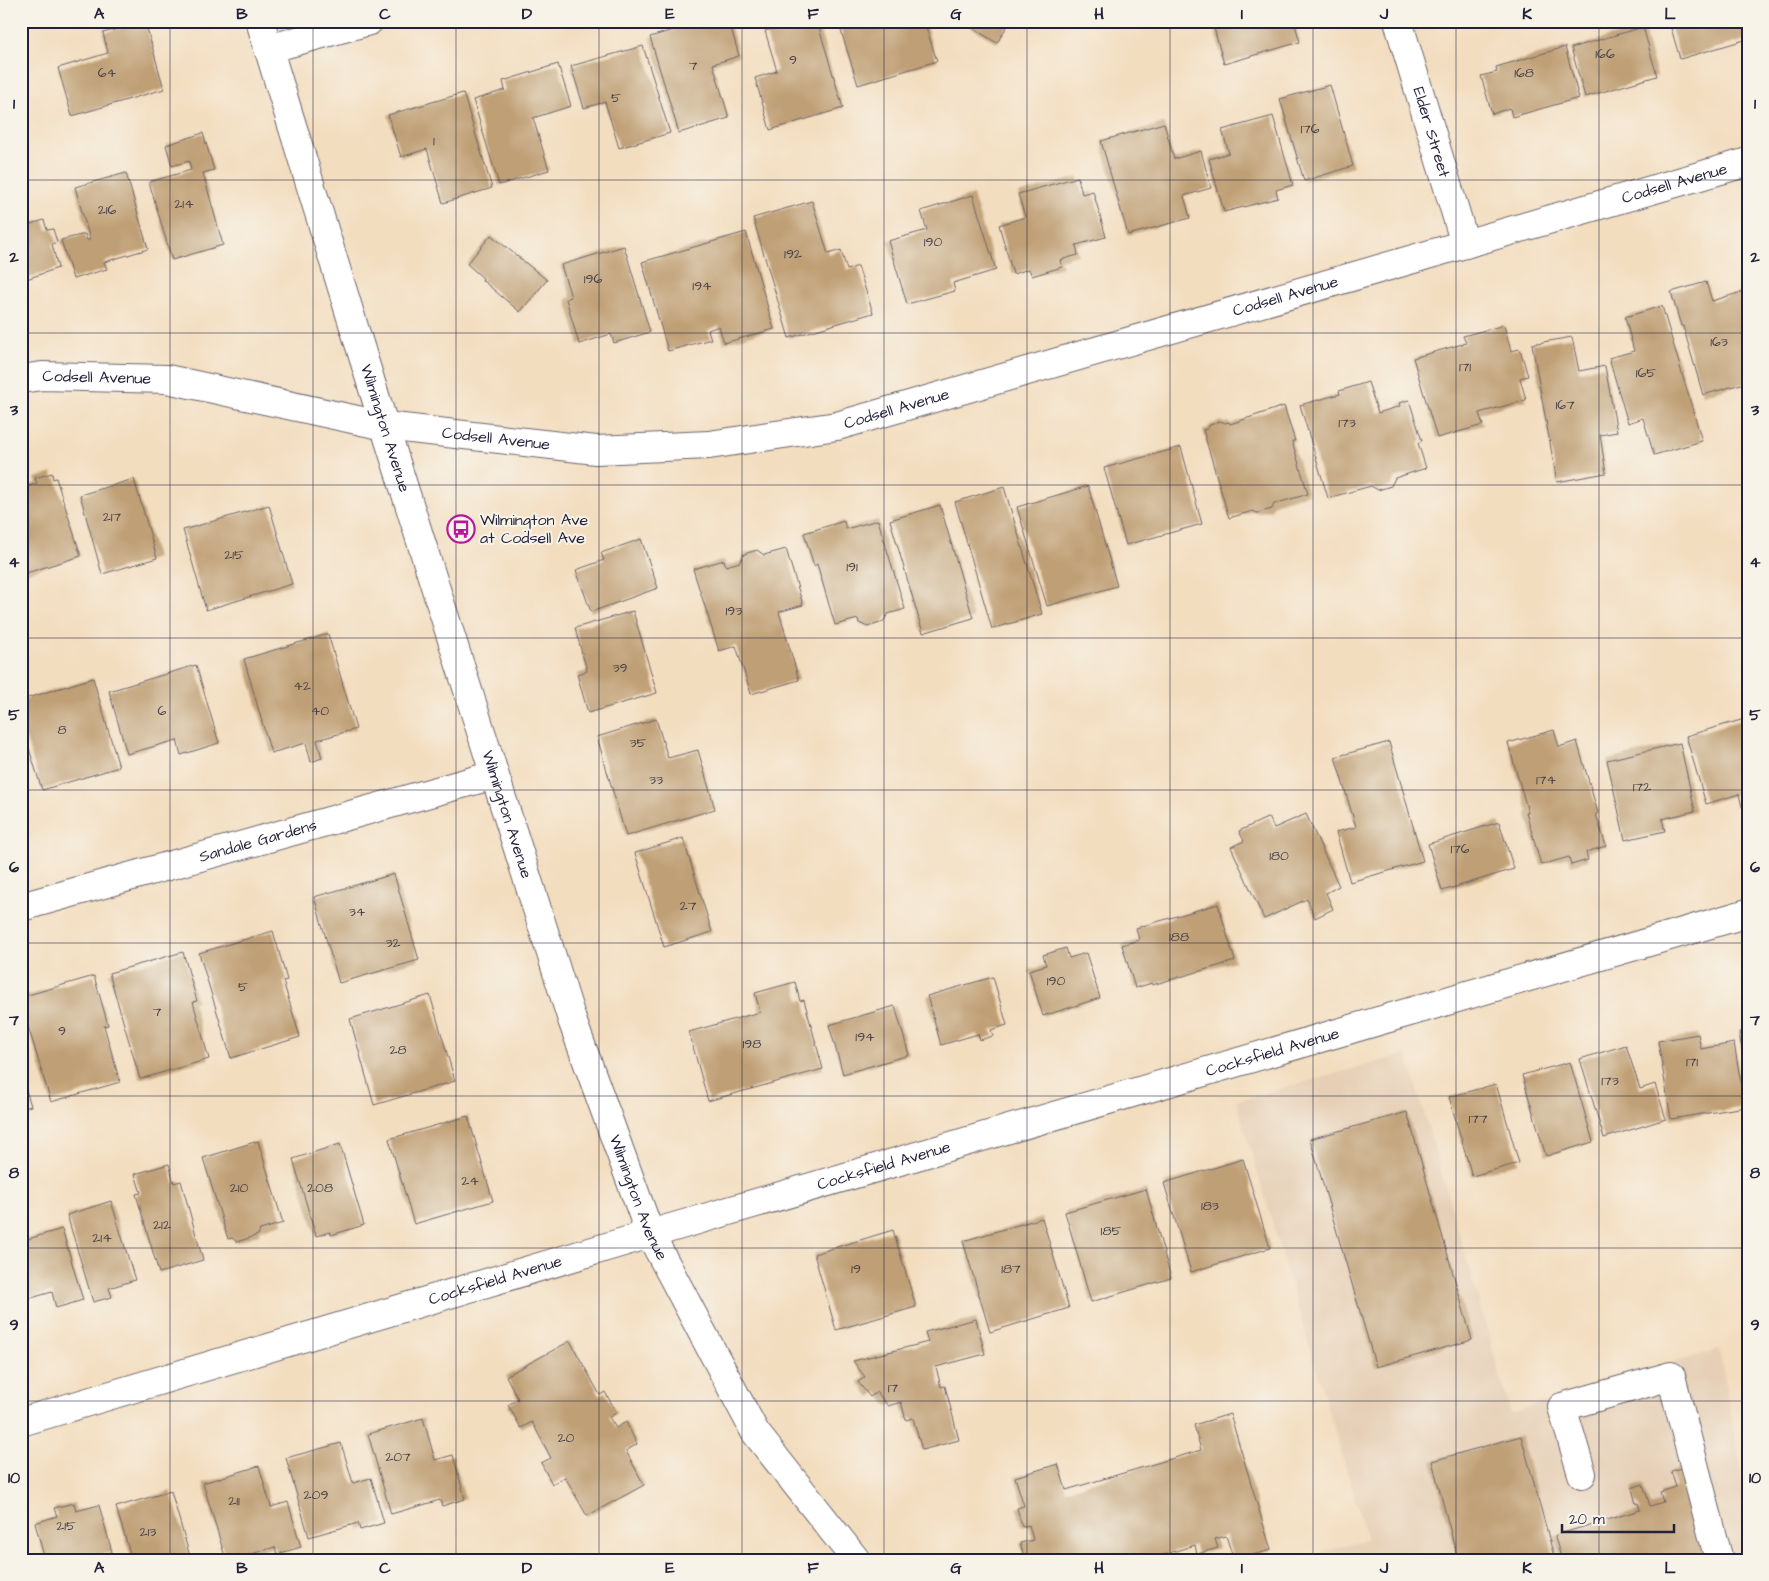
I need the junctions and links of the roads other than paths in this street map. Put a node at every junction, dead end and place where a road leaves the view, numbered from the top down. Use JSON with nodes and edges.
{"nodes":[{"id":1,"x":260,"y":21,"type":"edge"},
{"id":2,"x":368,"y":21,"type":"edge"},
{"id":3,"x":1398,"y":21,"type":"edge"},
{"id":4,"x":268,"y":49,"type":"junction"},
{"id":5,"x":1748,"y":162,"type":"edge"},
{"id":6,"x":1465,"y":244,"type":"junction"},
{"id":7,"x":21,"y":379,"type":"edge"},
{"id":8,"x":385,"y":426,"type":"junction"},
{"id":9,"x":494,"y":775,"type":"junction"},
{"id":10,"x":21,"y":907,"type":"edge"},
{"id":11,"x":1748,"y":913,"type":"edge"},
{"id":12,"x":650,"y":1234,"type":"junction"},
{"id":13,"x":21,"y":1422,"type":"edge"},
{"id":14,"x":1582,"y":1474,"type":"dead end"},
{"id":15,"x":856,"y":1560,"type":"edge"},
{"id":16,"x":1719,"y":1560,"type":"edge"}],
"edges":[{"from":1,"to":4,"type":"street","name":"Wilmington Avenue"},
{"from":2,"to":4,"type":"street"},
{"from":3,"to":6,"type":"street","name":"Elder Street"},
{"from":4,"to":8,"type":"street","name":"Wilmington Avenue"},
{"from":5,"to":6,"type":"street","name":"Codsell Avenue"},
{"from":6,"to":8,"type":"street","name":"Codsell Avenue"},
{"from":7,"to":8,"type":"street","name":"Codsell Avenue"},
{"from":8,"to":9,"type":"street","name":"Wilmington Avenue"},
{"from":9,"to":10,"type":"street","name":"Sandale Gardens"},
{"from":9,"to":12,"type":"street","name":"Wilmington Avenue"},
{"from":11,"to":12,"type":"street","name":"Cocksfield Avenue"},
{"from":12,"to":13,"type":"street","name":"Cocksfield Avenue"},
{"from":12,"to":15,"type":"street","name":"Wilmington Avenue"},
{"from":14,"to":16,"type":"street"}]}
